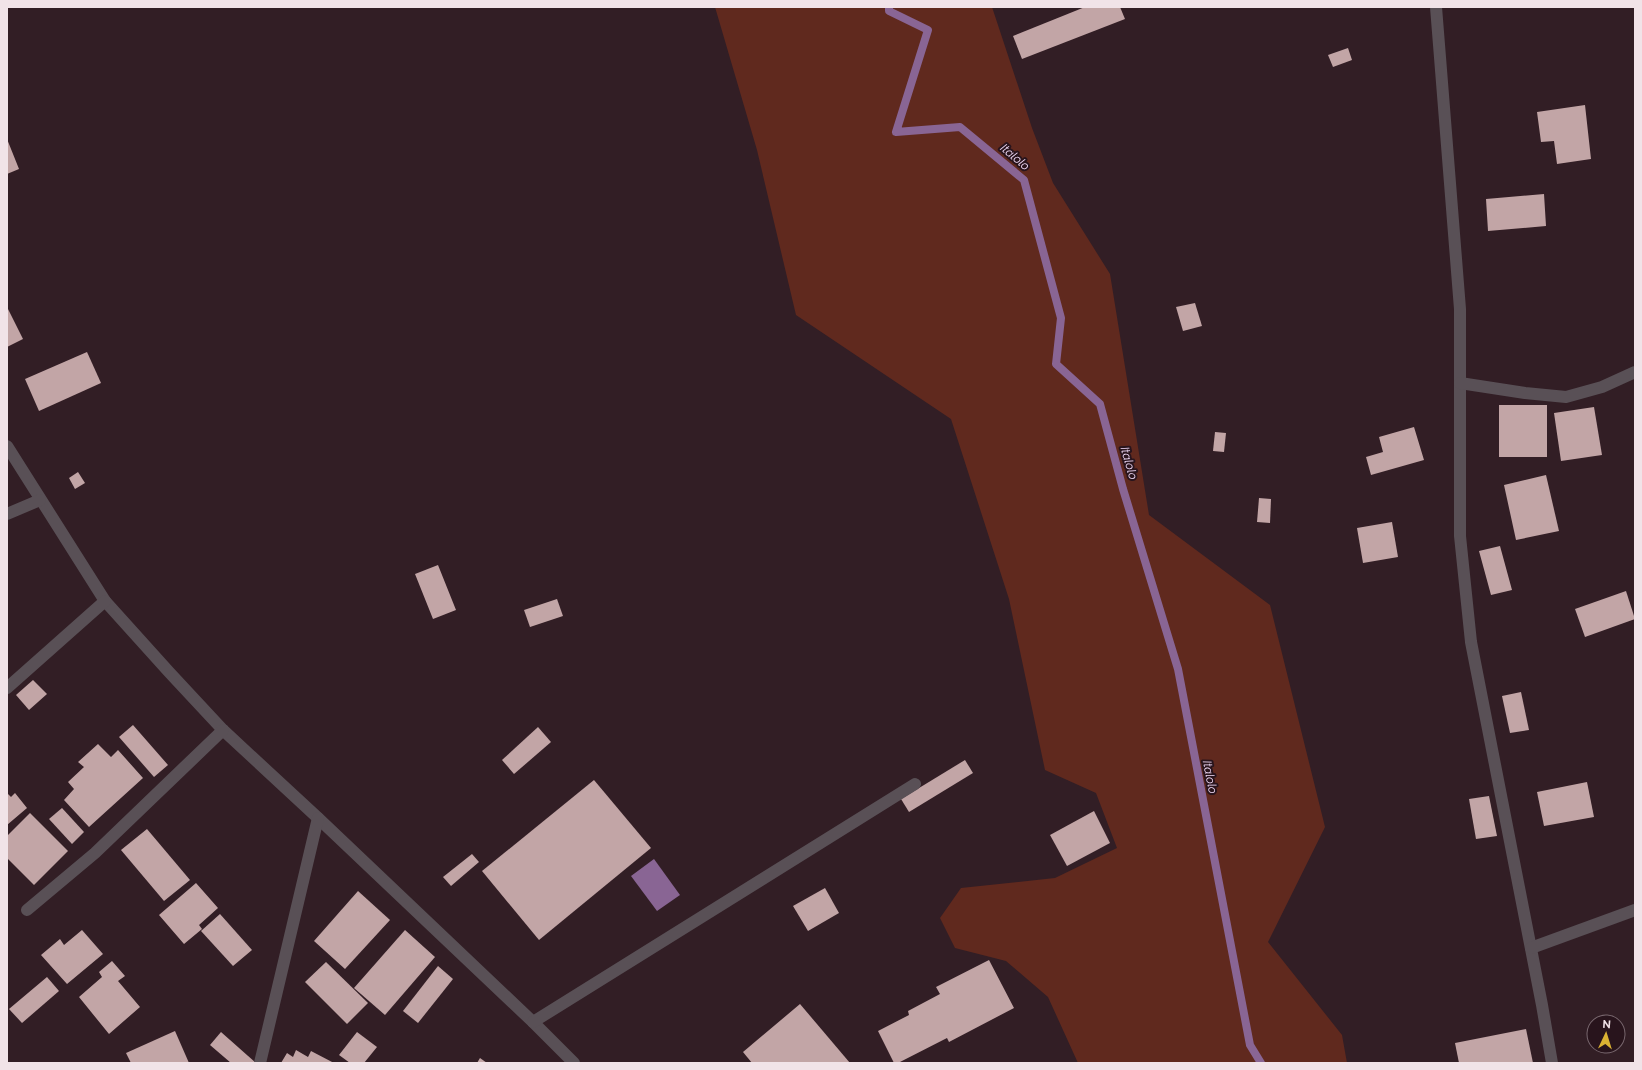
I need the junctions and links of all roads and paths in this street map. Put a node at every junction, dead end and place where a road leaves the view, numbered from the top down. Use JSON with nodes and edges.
{"nodes":[{"id":1,"x":1436,"y":7,"type":"edge"},
{"id":2,"x":1635,"y":372,"type":"edge"},
{"id":3,"x":1460,"y":383,"type":"junction"},
{"id":4,"x":7,"y":446,"type":"edge"},
{"id":5,"x":40,"y":500,"type":"junction"},
{"id":6,"x":7,"y":514,"type":"edge"},
{"id":7,"x":105,"y":601,"type":"junction"},
{"id":8,"x":7,"y":688,"type":"edge"},
{"id":9,"x":223,"y":730,"type":"junction"},
{"id":10,"x":915,"y":784,"type":"dead end"},
{"id":11,"x":318,"y":818,"type":"junction"},
{"id":12,"x":27,"y":910,"type":"dead end"},
{"id":13,"x":1635,"y":910,"type":"edge"},
{"id":14,"x":1531,"y":948,"type":"junction"},
{"id":15,"x":533,"y":1022,"type":"junction"},
{"id":16,"x":260,"y":1063,"type":"edge"},
{"id":17,"x":574,"y":1063,"type":"edge"},
{"id":18,"x":1552,"y":1063,"type":"edge"}],
"edges":[{"from":1,"to":3,"type":"street"},
{"from":2,"to":3,"type":"street"},
{"from":3,"to":14,"type":"street"},
{"from":4,"to":5,"type":"street"},
{"from":5,"to":6,"type":"street"},
{"from":5,"to":7,"type":"street"},
{"from":7,"to":8,"type":"street"},
{"from":7,"to":9,"type":"street"},
{"from":9,"to":11,"type":"street"},
{"from":9,"to":12,"type":"street"},
{"from":10,"to":15,"type":"street"},
{"from":11,"to":15,"type":"street"},
{"from":11,"to":16,"type":"street"},
{"from":13,"to":14,"type":"street"},
{"from":14,"to":18,"type":"street"},
{"from":15,"to":17,"type":"street"}]}
